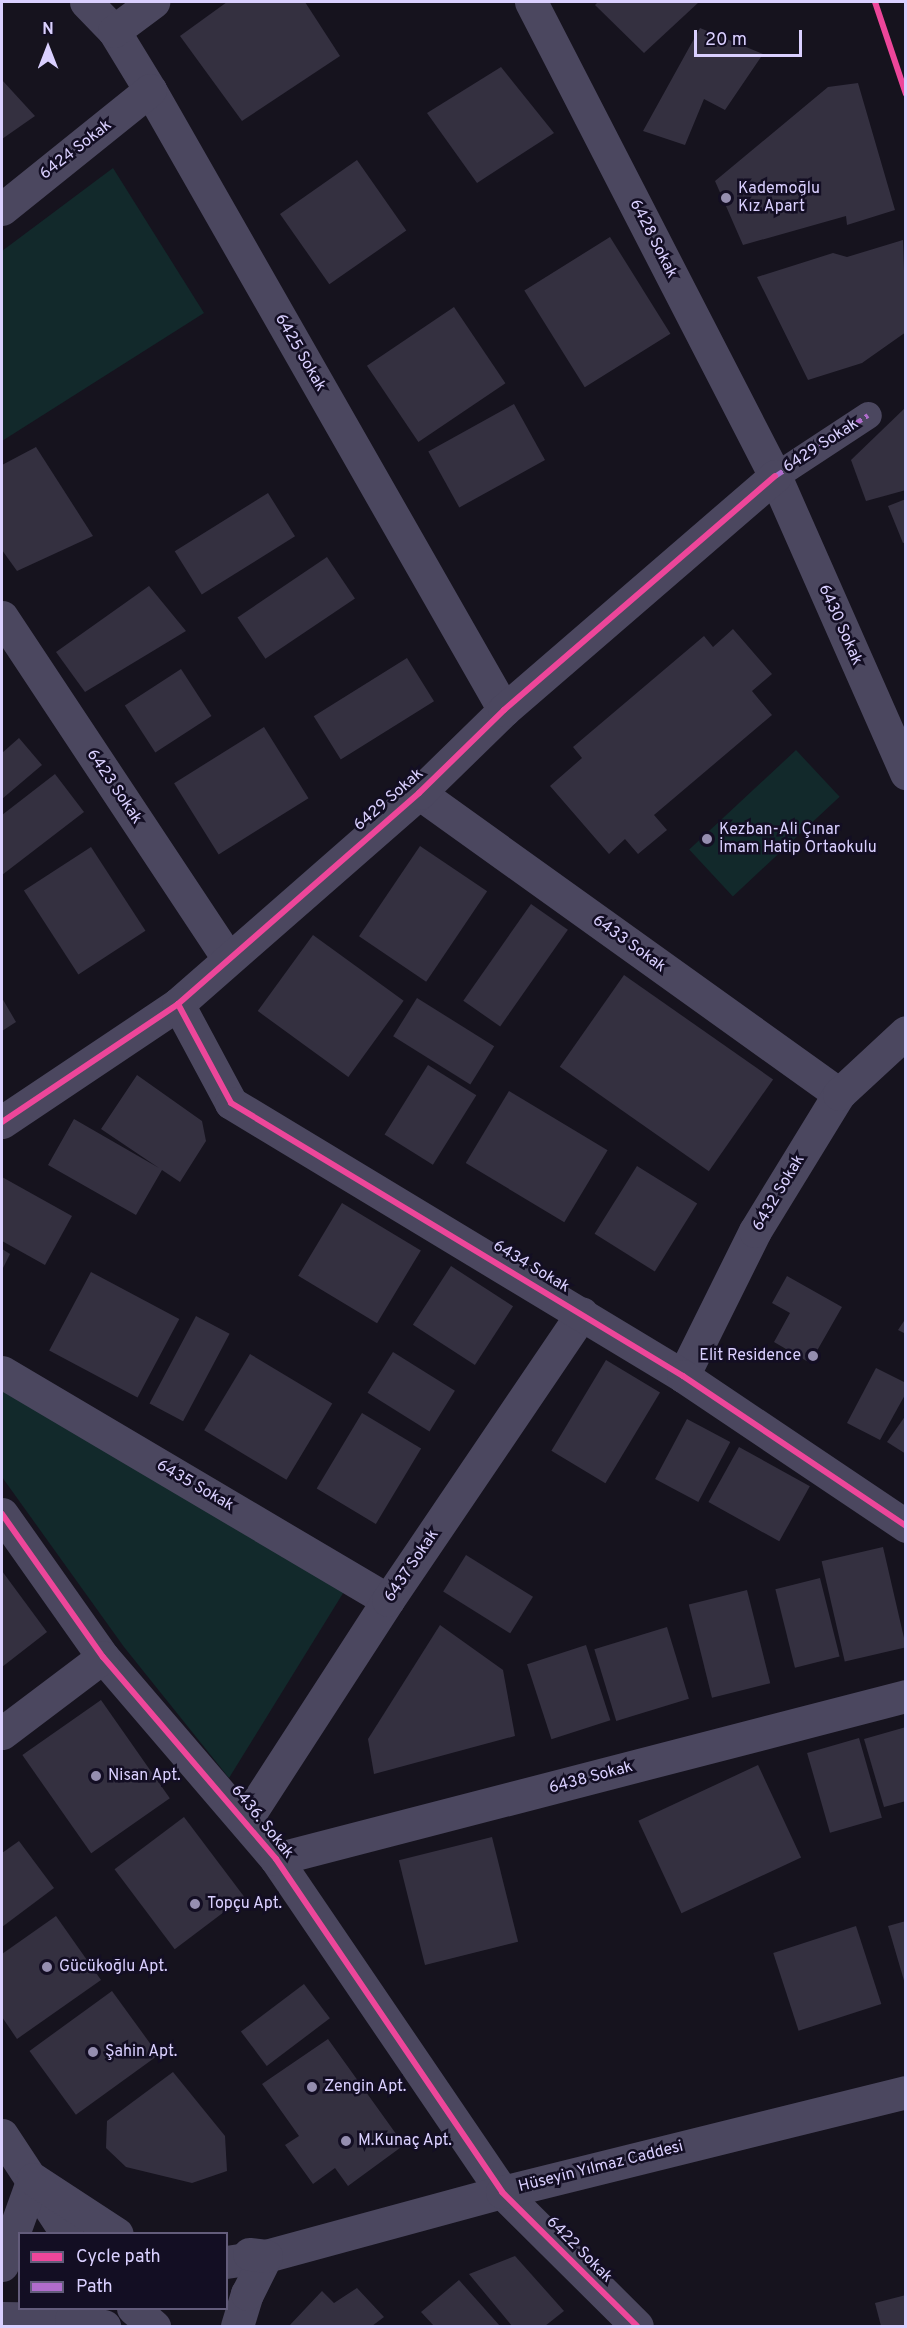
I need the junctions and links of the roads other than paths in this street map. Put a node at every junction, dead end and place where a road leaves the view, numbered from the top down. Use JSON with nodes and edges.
{"nodes":[{"id":1,"x":86,"y":2,"type":"edge"},
{"id":2,"x":153,"y":2,"type":"edge"},
{"id":3,"x":531,"y":2,"type":"edge"},
{"id":4,"x":114,"y":31,"type":"junction"},
{"id":5,"x":150,"y":90,"type":"junction"},
{"id":6,"x":2,"y":209,"type":"edge"},
{"id":7,"x":868,"y":415,"type":"dead end"},
{"id":8,"x":775,"y":476,"type":"junction"},
{"id":9,"x":2,"y":616,"type":"edge"},
{"id":10,"x":504,"y":710,"type":"junction"},
{"id":11,"x":906,"y":773,"type":"edge"},
{"id":12,"x":419,"y":793,"type":"junction"},
{"id":13,"x":227,"y":957,"type":"junction"},
{"id":14,"x":178,"y":1004,"type":"junction"},
{"id":15,"x":906,"y":1032,"type":"edge"},
{"id":16,"x":839,"y":1094,"type":"junction"},
{"id":17,"x":2,"y":1122,"type":"edge"},
{"id":18,"x":582,"y":1313,"type":"junction"},
{"id":19,"x":2,"y":1372,"type":"edge"},
{"id":20,"x":683,"y":1376,"type":"junction"},
{"id":21,"x":2,"y":1514,"type":"edge"},
{"id":22,"x":906,"y":1526,"type":"edge"},
{"id":23,"x":388,"y":1600,"type":"junction"},
{"id":24,"x":103,"y":1657,"type":"junction"},
{"id":25,"x":906,"y":1696,"type":"edge"},
{"id":26,"x":2,"y":1733,"type":"edge"},
{"id":27,"x":245,"y":1821,"type":"junction"},
{"id":28,"x":276,"y":1859,"type":"junction"},
{"id":29,"x":906,"y":2092,"type":"edge"},
{"id":30,"x":2,"y":2135,"type":"edge"},
{"id":31,"x":33,"y":2179,"type":"junction"},
{"id":32,"x":502,"y":2192,"type":"junction"},
{"id":33,"x":66,"y":2232,"type":"edge"},
{"id":34,"x":114,"y":2232,"type":"edge"},
{"id":35,"x":228,"y":2253,"type":"edge"},
{"id":36,"x":266,"y":2256,"type":"junction"},
{"id":37,"x":228,"y":2262,"type":"edge"},
{"id":38,"x":2,"y":2265,"type":"edge"},
{"id":39,"x":18,"y":2308,"type":"edge"},
{"id":40,"x":135,"y":2310,"type":"edge"},
{"id":41,"x":2,"y":2313,"type":"edge"},
{"id":42,"x":2,"y":2318,"type":"edge"},
{"id":43,"x":104,"y":2326,"type":"edge"},
{"id":44,"x":154,"y":2326,"type":"edge"},
{"id":45,"x":237,"y":2326,"type":"edge"},
{"id":46,"x":637,"y":2326,"type":"edge"}],
"edges":[{"from":1,"to":4,"type":"street","name":"6425 Sokak"},
{"from":2,"to":4,"type":"street"},
{"from":3,"to":8,"type":"street","name":"6428 Sokak"},
{"from":4,"to":5,"type":"street","name":"6425 Sokak"},
{"from":5,"to":6,"type":"street","name":"6424 Sokak"},
{"from":5,"to":10,"type":"street","name":"6425 Sokak"},
{"from":7,"to":8,"type":"street","name":"6429 Sokak"},
{"from":8,"to":10,"type":"street","name":"6429 Sokak"},
{"from":8,"to":11,"type":"street","name":"6430 Sokak"},
{"from":9,"to":13,"type":"street","name":"6423 Sokak"},
{"from":10,"to":12,"type":"street","name":"6429 Sokak"},
{"from":12,"to":13,"type":"street","name":"6429 Sokak"},
{"from":12,"to":16,"type":"street","name":"6433 Sokak"},
{"from":13,"to":14,"type":"street","name":"6429 Sokak"},
{"from":14,"to":17,"type":"street","name":"6429 Sokak"},
{"from":14,"to":18,"type":"street","name":"6434 Sokak"},
{"from":15,"to":16,"type":"street","name":"6432 Sokak"},
{"from":16,"to":20,"type":"street","name":"6432 Sokak"},
{"from":18,"to":20,"type":"street","name":"6434 Sokak"},
{"from":18,"to":23,"type":"street","name":"6437 Sokak"},
{"from":19,"to":23,"type":"street","name":"6435 Sokak"},
{"from":20,"to":22,"type":"street","name":"6434 Sokak"},
{"from":21,"to":24,"type":"street","name":"6436. Sokak"},
{"from":23,"to":27,"type":"street","name":"6437 Sokak"},
{"from":24,"to":26,"type":"street"},
{"from":24,"to":27,"type":"street","name":"6436. Sokak"},
{"from":25,"to":28,"type":"street","name":"6438 Sokak"},
{"from":27,"to":28,"type":"street","name":"6436. Sokak"},
{"from":28,"to":32,"type":"street","name":"6436. Sokak"},
{"from":29,"to":32,"type":"street","name":"Hüseyin Yılmaz Caddesi"},
{"from":30,"to":31,"type":"street"},
{"from":31,"to":33,"type":"street"},
{"from":31,"to":34,"type":"street"},
{"from":31,"to":38,"type":"street"},
{"from":32,"to":36,"type":"street","name":"Hüseyin Yılmaz Caddesi"},
{"from":32,"to":46,"type":"street","name":"6422 Sokak"},
{"from":35,"to":36,"type":"street"},
{"from":36,"to":37,"type":"street","name":"Hüseyin Yılmaz Caddesi"},
{"from":36,"to":45,"type":"street"},
{"from":39,"to":41,"type":"street"},
{"from":40,"to":44,"type":"street"},
{"from":42,"to":43,"type":"street"}]}
